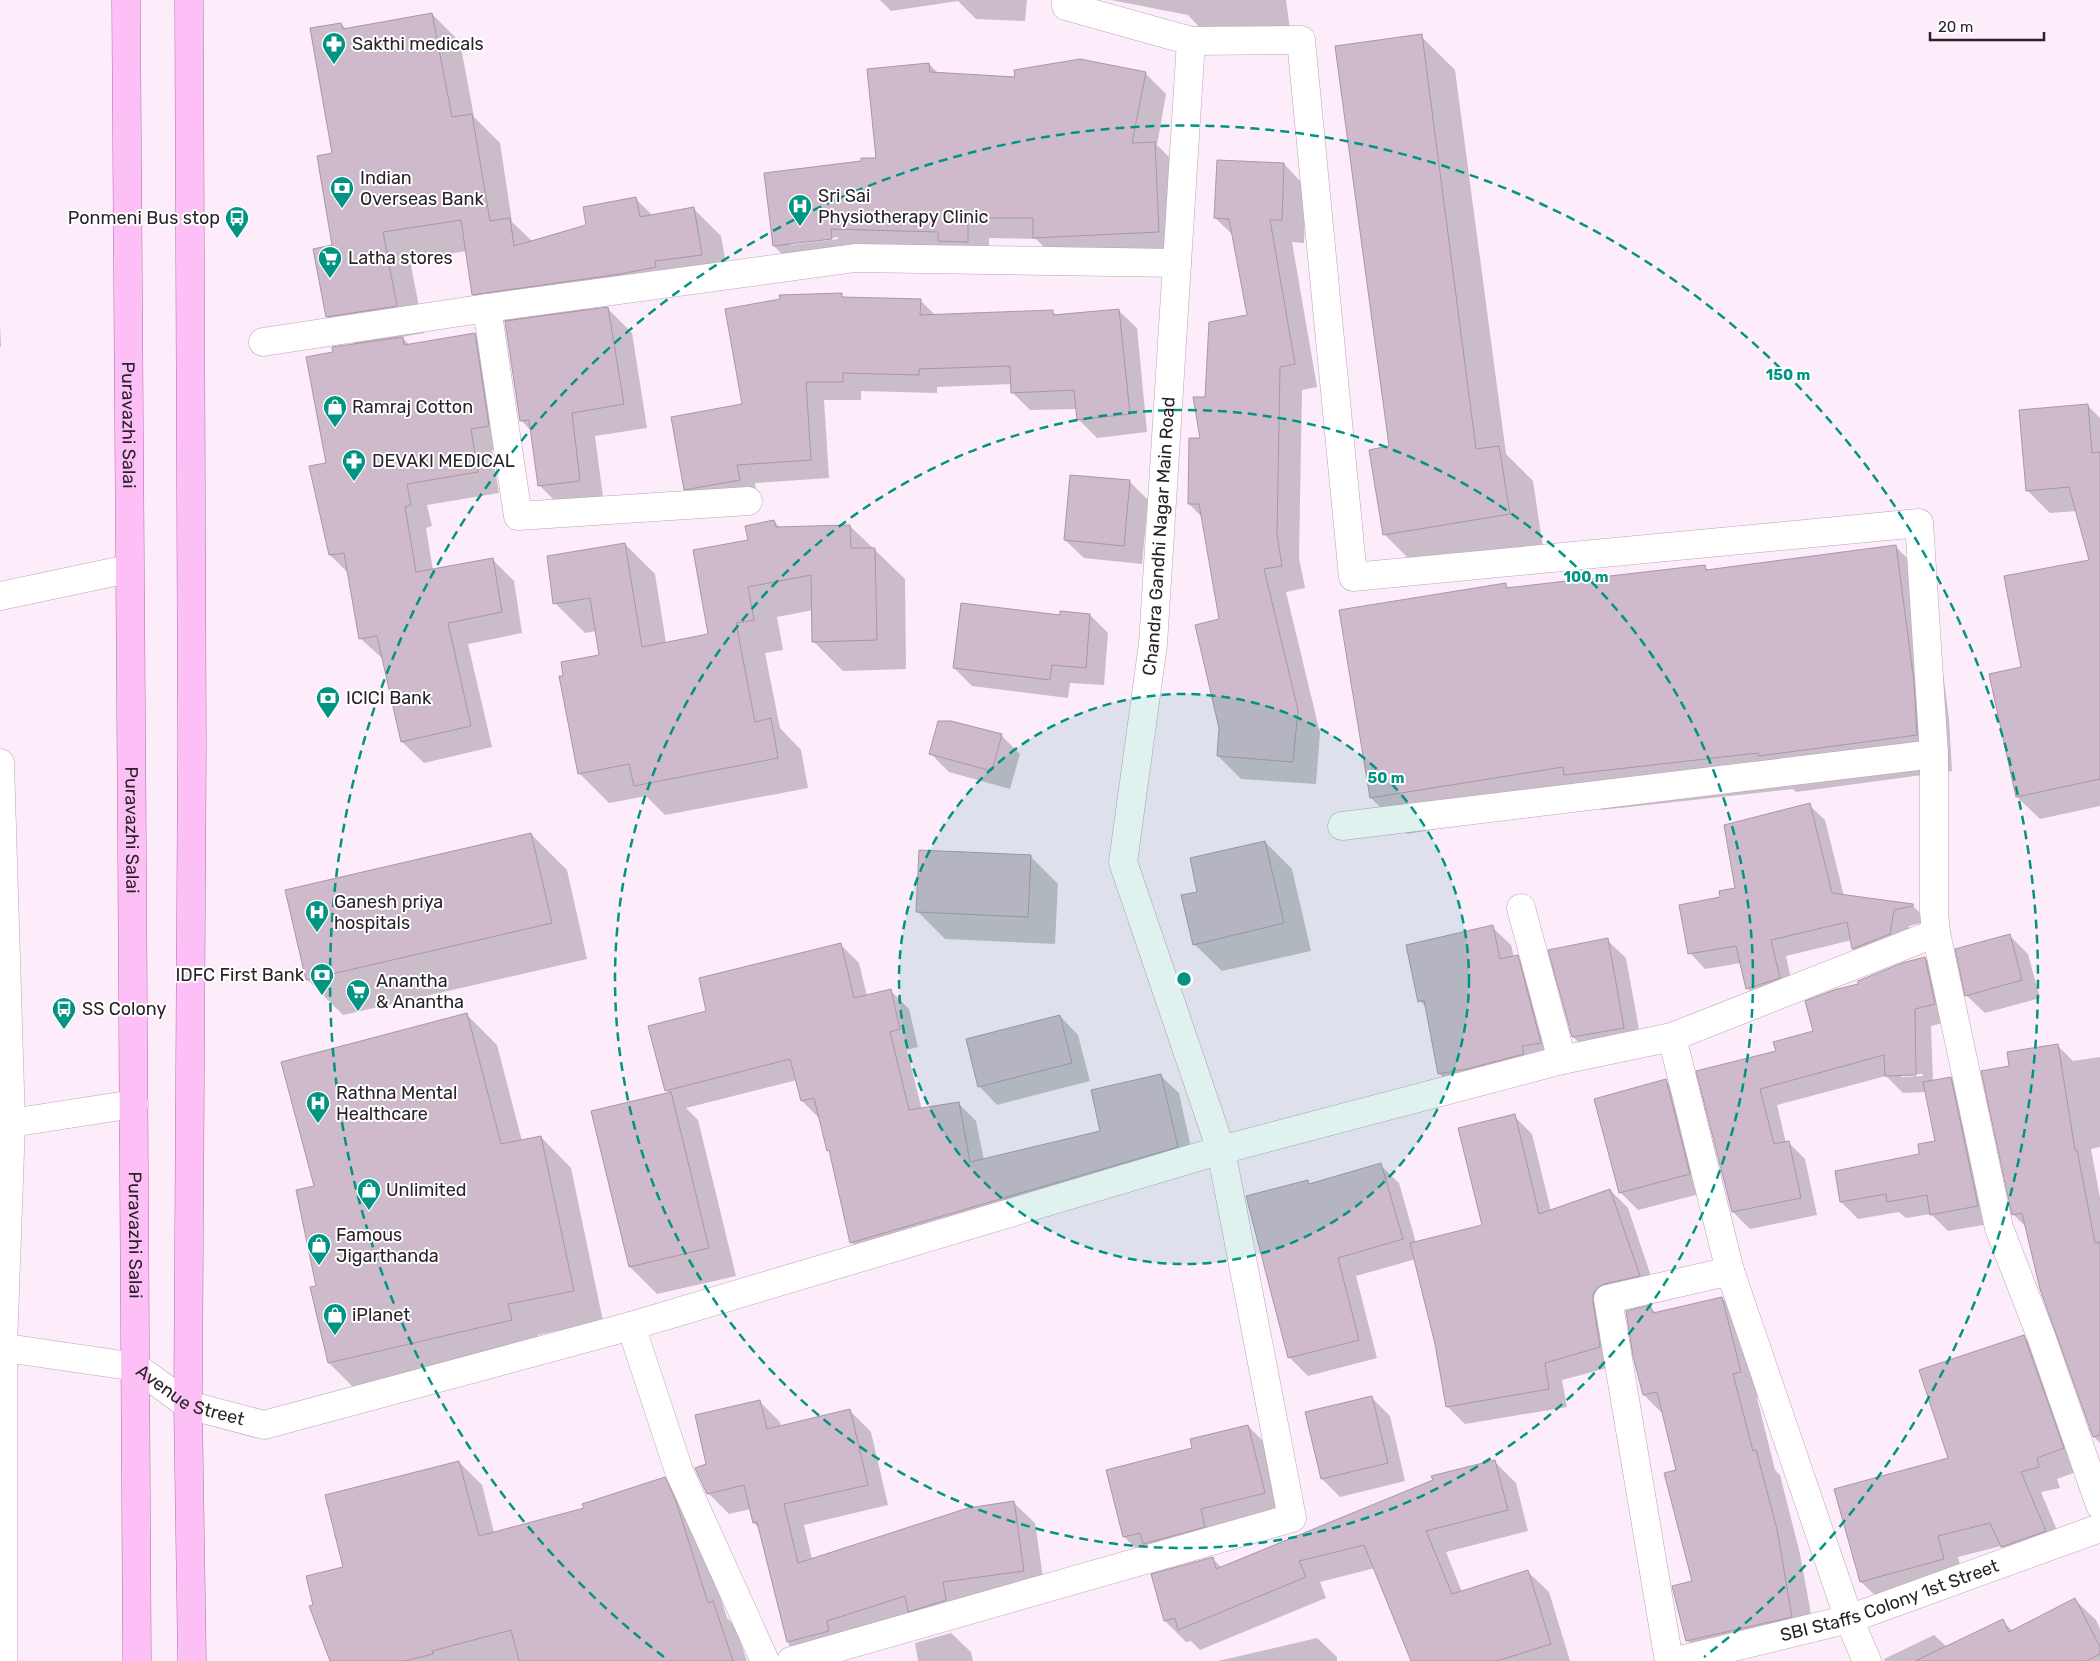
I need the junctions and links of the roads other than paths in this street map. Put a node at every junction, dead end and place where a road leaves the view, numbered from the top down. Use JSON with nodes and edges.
{"nodes":[{"id":1,"x":126,"y":0,"type":"edge"},
{"id":2,"x":189,"y":0,"type":"edge"},
{"id":3,"x":1066,"y":0,"type":"edge"},
{"id":4,"x":1191,"y":42,"type":"junction"},
{"id":5,"x":1177,"y":263,"type":"junction"},
{"id":6,"x":487,"y":308,"type":"junction"},
{"id":7,"x":263,"y":342,"type":"dead end"},
{"id":8,"x":748,"y":501,"type":"dead end"},
{"id":9,"x":128,"y":569,"type":"junction"},
{"id":10,"x":0,"y":596,"type":"edge"},
{"id":11,"x":1934,"y":754,"type":"junction"},
{"id":12,"x":0,"y":763,"type":"edge"},
{"id":13,"x":1342,"y":826,"type":"dead end"},
{"id":14,"x":1520,"y":908,"type":"dead end"},
{"id":15,"x":1936,"y":933,"type":"junction"},
{"id":16,"x":1672,"y":1037,"type":"junction"},
{"id":17,"x":1562,"y":1060,"type":"junction"},
{"id":18,"x":134,"y":1104,"type":"junction"},
{"id":19,"x":5,"y":1123,"type":"edge"},
{"id":20,"x":1222,"y":1150,"type":"junction"},
{"id":21,"x":1730,"y":1271,"type":"junction"},
{"id":22,"x":631,"y":1326,"type":"junction"},
{"id":23,"x":1,"y":1347,"type":"edge"},
{"id":24,"x":136,"y":1367,"type":"junction"},
{"id":25,"x":188,"y":1405,"type":"junction"},
{"id":26,"x":2100,"y":1505,"type":"edge"},
{"id":27,"x":2100,"y":1528,"type":"edge"},
{"id":28,"x":1849,"y":1619,"type":"junction"},
{"id":29,"x":3,"y":1661,"type":"edge"},
{"id":30,"x":137,"y":1661,"type":"edge"},
{"id":31,"x":192,"y":1661,"type":"edge"},
{"id":32,"x":765,"y":1661,"type":"edge"},
{"id":33,"x":791,"y":1661,"type":"edge"},
{"id":34,"x":1669,"y":1661,"type":"edge"},
{"id":35,"x":1676,"y":1661,"type":"edge"},
{"id":36,"x":1867,"y":1661,"type":"edge"}],
"edges":[{"from":1,"to":9,"type":"main road","name":"Puravazhi Salai"},
{"from":2,"to":25,"type":"main road"},
{"from":3,"to":4,"type":"street"},
{"from":4,"to":5,"type":"street","name":"Chandra Gandhi Nagar Main Road"},
{"from":4,"to":11,"type":"street"},
{"from":5,"to":6,"type":"street"},
{"from":5,"to":20,"type":"street","name":"Chandra Gandhi Nagar Main Road"},
{"from":6,"to":7,"type":"street"},
{"from":6,"to":8,"type":"street"},
{"from":9,"to":10,"type":"street"},
{"from":9,"to":18,"type":"main road","name":"Puravazhi Salai"},
{"from":11,"to":13,"type":"street"},
{"from":11,"to":15,"type":"street"},
{"from":12,"to":19,"type":"street"},
{"from":14,"to":17,"type":"street"},
{"from":15,"to":16,"type":"street"},
{"from":15,"to":26,"type":"street"},
{"from":16,"to":17,"type":"street"},
{"from":16,"to":21,"type":"street"},
{"from":17,"to":20,"type":"street"},
{"from":18,"to":19,"type":"street"},
{"from":18,"to":24,"type":"main road","name":"Puravazhi Salai"},
{"from":19,"to":23,"type":"street"},
{"from":20,"to":22,"type":"street"},
{"from":20,"to":33,"type":"street","name":"Chandra Gandhi Nagar Main Road"},
{"from":21,"to":28,"type":"street"},
{"from":21,"to":34,"type":"street"},
{"from":22,"to":25,"type":"street","name":"Avenue Street"},
{"from":22,"to":32,"type":"street"},
{"from":23,"to":24,"type":"street","name":"Avenue Street"},
{"from":23,"to":29,"type":"street"},
{"from":24,"to":25,"type":"street","name":"Avenue Street"},
{"from":24,"to":30,"type":"main road","name":"Puravazhi Salai"},
{"from":25,"to":31,"type":"main road"},
{"from":27,"to":28,"type":"street","name":"SBI Staffs Colony 1st Street"},
{"from":28,"to":35,"type":"street","name":"SBI Staffs Colony 1st Street"},
{"from":28,"to":36,"type":"street"}]}
